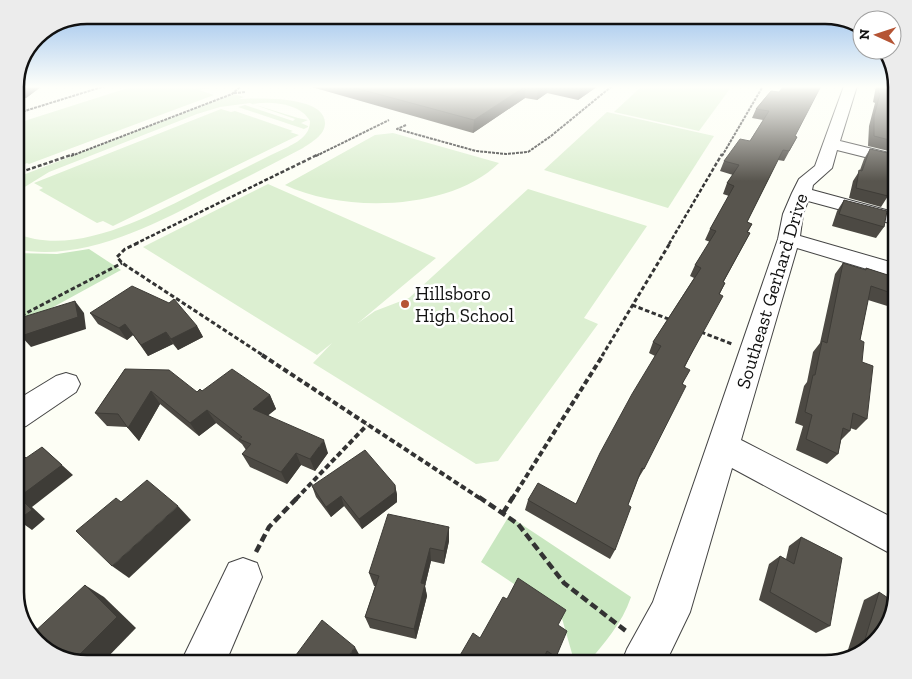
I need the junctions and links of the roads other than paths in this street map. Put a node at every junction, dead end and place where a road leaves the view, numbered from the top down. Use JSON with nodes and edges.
{"nodes":[{"id":1,"x":840,"y":118,"type":"edge"},
{"id":2,"x":832,"y":144,"type":"junction"},
{"id":3,"x":888,"y":158,"type":"edge"},
{"id":4,"x":801,"y":193,"type":"junction"},
{"id":5,"x":888,"y":217,"type":"edge"},
{"id":6,"x":789,"y":239,"type":"junction"},
{"id":7,"x":888,"y":268,"type":"edge"},
{"id":8,"x":66,"y":384,"type":"dead end"},
{"id":9,"x":24,"y":411,"type":"edge"},
{"id":10,"x":724,"y":447,"type":"junction"},
{"id":11,"x":888,"y":534,"type":"edge"},
{"id":12,"x":243,"y":577,"type":"road end"},
{"id":13,"x":207,"y":655,"type":"edge"},
{"id":14,"x":647,"y":655,"type":"edge"}],
"edges":[{"from":1,"to":2,"type":"street","name":"Southeast Gerhard Drive"},
{"from":2,"to":3,"type":"street"},
{"from":2,"to":4,"type":"street","name":"Southeast Gerhard Drive"},
{"from":4,"to":5,"type":"street"},
{"from":4,"to":6,"type":"street","name":"Southeast Gerhard Drive"},
{"from":6,"to":7,"type":"street"},
{"from":6,"to":10,"type":"street","name":"Southeast Gerhard Drive"},
{"from":8,"to":9,"type":"street"},
{"from":10,"to":11,"type":"street"},
{"from":10,"to":14,"type":"street","name":"Southeast Gerhard Drive"},
{"from":12,"to":13,"type":"street"}]}
